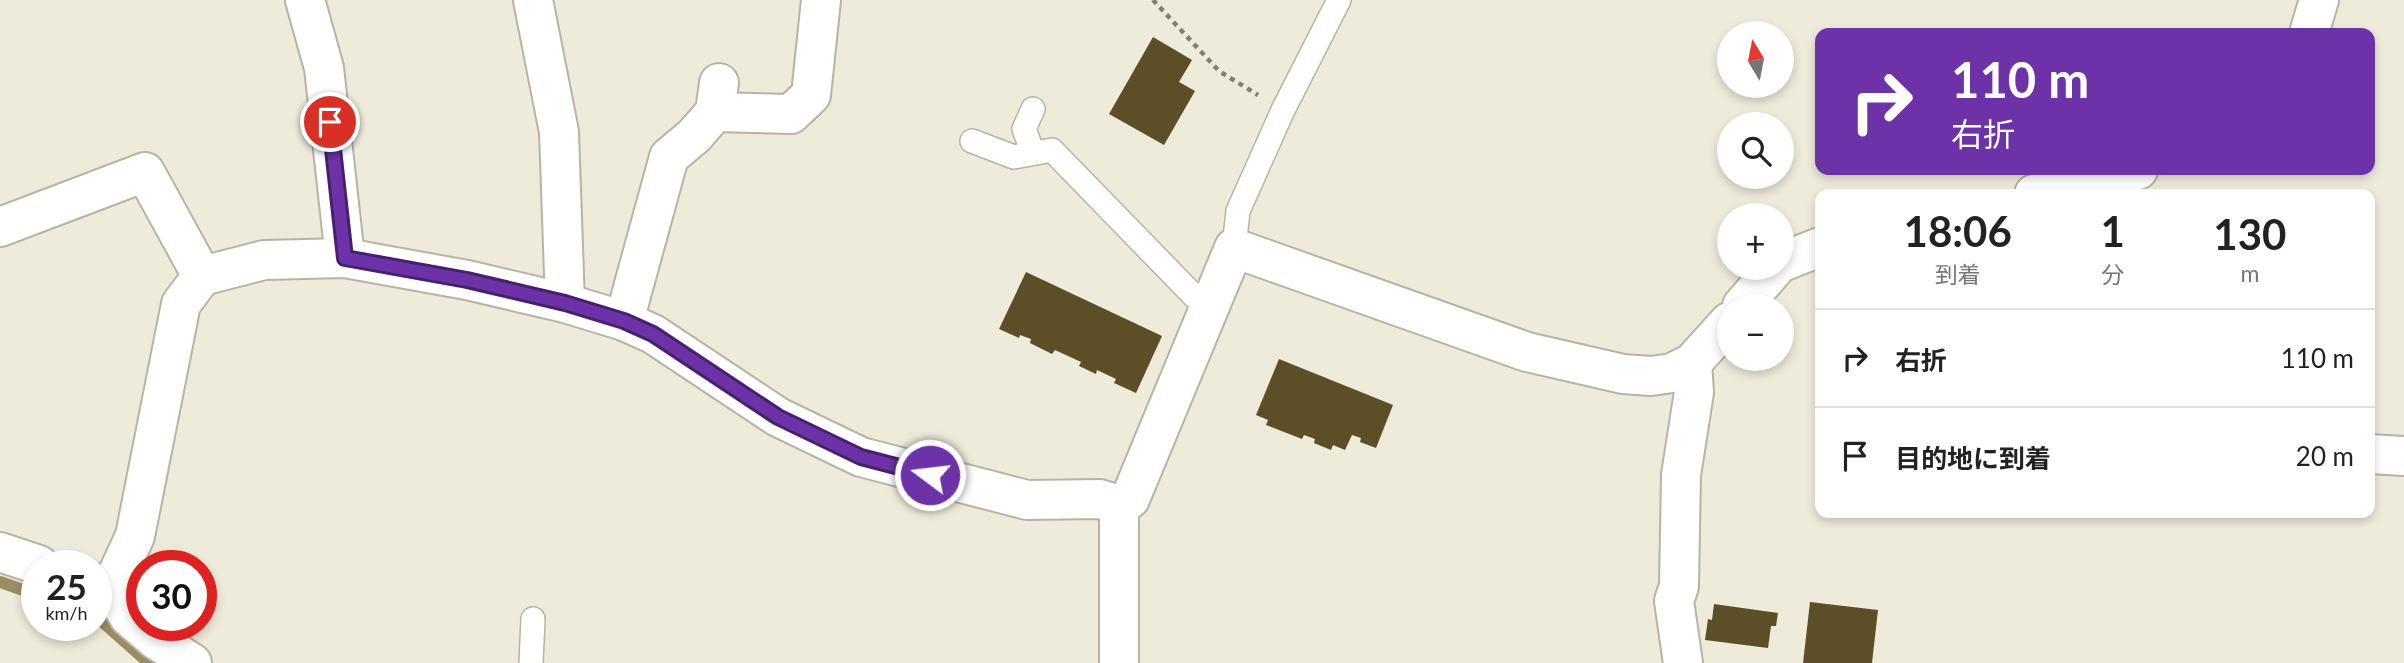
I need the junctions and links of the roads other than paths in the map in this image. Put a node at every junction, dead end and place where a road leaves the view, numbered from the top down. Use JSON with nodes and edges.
{"nodes":[{"id":1,"x":305,"y":0,"type":"edge"},
{"id":2,"x":533,"y":0,"type":"edge"},
{"id":3,"x":821,"y":0,"type":"edge"},
{"id":4,"x":1339,"y":0,"type":"edge"},
{"id":5,"x":2319,"y":0,"type":"edge"},
{"id":6,"x":2311,"y":28,"type":"edge"},
{"id":7,"x":1033,"y":109,"type":"dead end"},
{"id":8,"x":972,"y":141,"type":"dead end"},
{"id":9,"x":1033,"y":153,"type":"junction"},
{"id":10,"x":2116,"y":175,"type":"edge"},
{"id":11,"x":2056,"y":189,"type":"edge"},
{"id":12,"x":0,"y":227,"type":"edge"},
{"id":13,"x":1234,"y":248,"type":"junction"},
{"id":14,"x":1815,"y":248,"type":"edge"},
{"id":15,"x":1794,"y":256,"type":"edge"},
{"id":16,"x":345,"y":258,"type":"junction"},
{"id":17,"x":202,"y":276,"type":"junction"},
{"id":18,"x":1765,"y":280,"type":"edge"},
{"id":19,"x":1752,"y":294,"type":"edge"},
{"id":20,"x":565,"y":303,"type":"junction"},
{"id":21,"x":1211,"y":303,"type":"junction"},
{"id":22,"x":624,"y":321,"type":"junction"},
{"id":23,"x":1717,"y":335,"type":"edge"},
{"id":24,"x":1692,"y":363,"type":"junction"},
{"id":25,"x":2375,"y":454,"type":"edge"},
{"id":26,"x":2404,"y":456,"type":"edge"},
{"id":27,"x":1119,"y":505,"type":"junction"},
{"id":28,"x":0,"y":552,"type":"edge"},
{"id":29,"x":21,"y":559,"type":"edge"},
{"id":30,"x":112,"y":572,"type":"edge"},
{"id":31,"x":112,"y":595,"type":"edge"},
{"id":32,"x":533,"y":619,"type":"dead end"},
{"id":33,"x":192,"y":663,"type":"edge"},
{"id":34,"x":531,"y":663,"type":"edge"},
{"id":35,"x":1119,"y":663,"type":"edge"},
{"id":36,"x":1683,"y":663,"type":"edge"}],
"edges":[{"from":1,"to":16,"type":"street"},
{"from":2,"to":20,"type":"street"},
{"from":3,"to":22,"type":"street"},
{"from":4,"to":13,"type":"lane"},
{"from":5,"to":6,"type":"street"},
{"from":7,"to":9,"type":"lane"},
{"from":8,"to":9,"type":"lane"},
{"from":9,"to":21,"type":"lane"},
{"from":10,"to":11,"type":"street"},
{"from":12,"to":17,"type":"street"},
{"from":13,"to":21,"type":"street"},
{"from":13,"to":24,"type":"street"},
{"from":14,"to":15,"type":"street"},
{"from":16,"to":17,"type":"street"},
{"from":16,"to":20,"type":"street"},
{"from":17,"to":30,"type":"street"},
{"from":18,"to":19,"type":"street"},
{"from":20,"to":22,"type":"street"},
{"from":21,"to":27,"type":"street"},
{"from":22,"to":27,"type":"street"},
{"from":23,"to":24,"type":"street"},
{"from":24,"to":36,"type":"street"},
{"from":25,"to":26,"type":"street"},
{"from":27,"to":35,"type":"street"},
{"from":28,"to":29,"type":"street"},
{"from":31,"to":33,"type":"street"},
{"from":32,"to":34,"type":"lane"}]}
